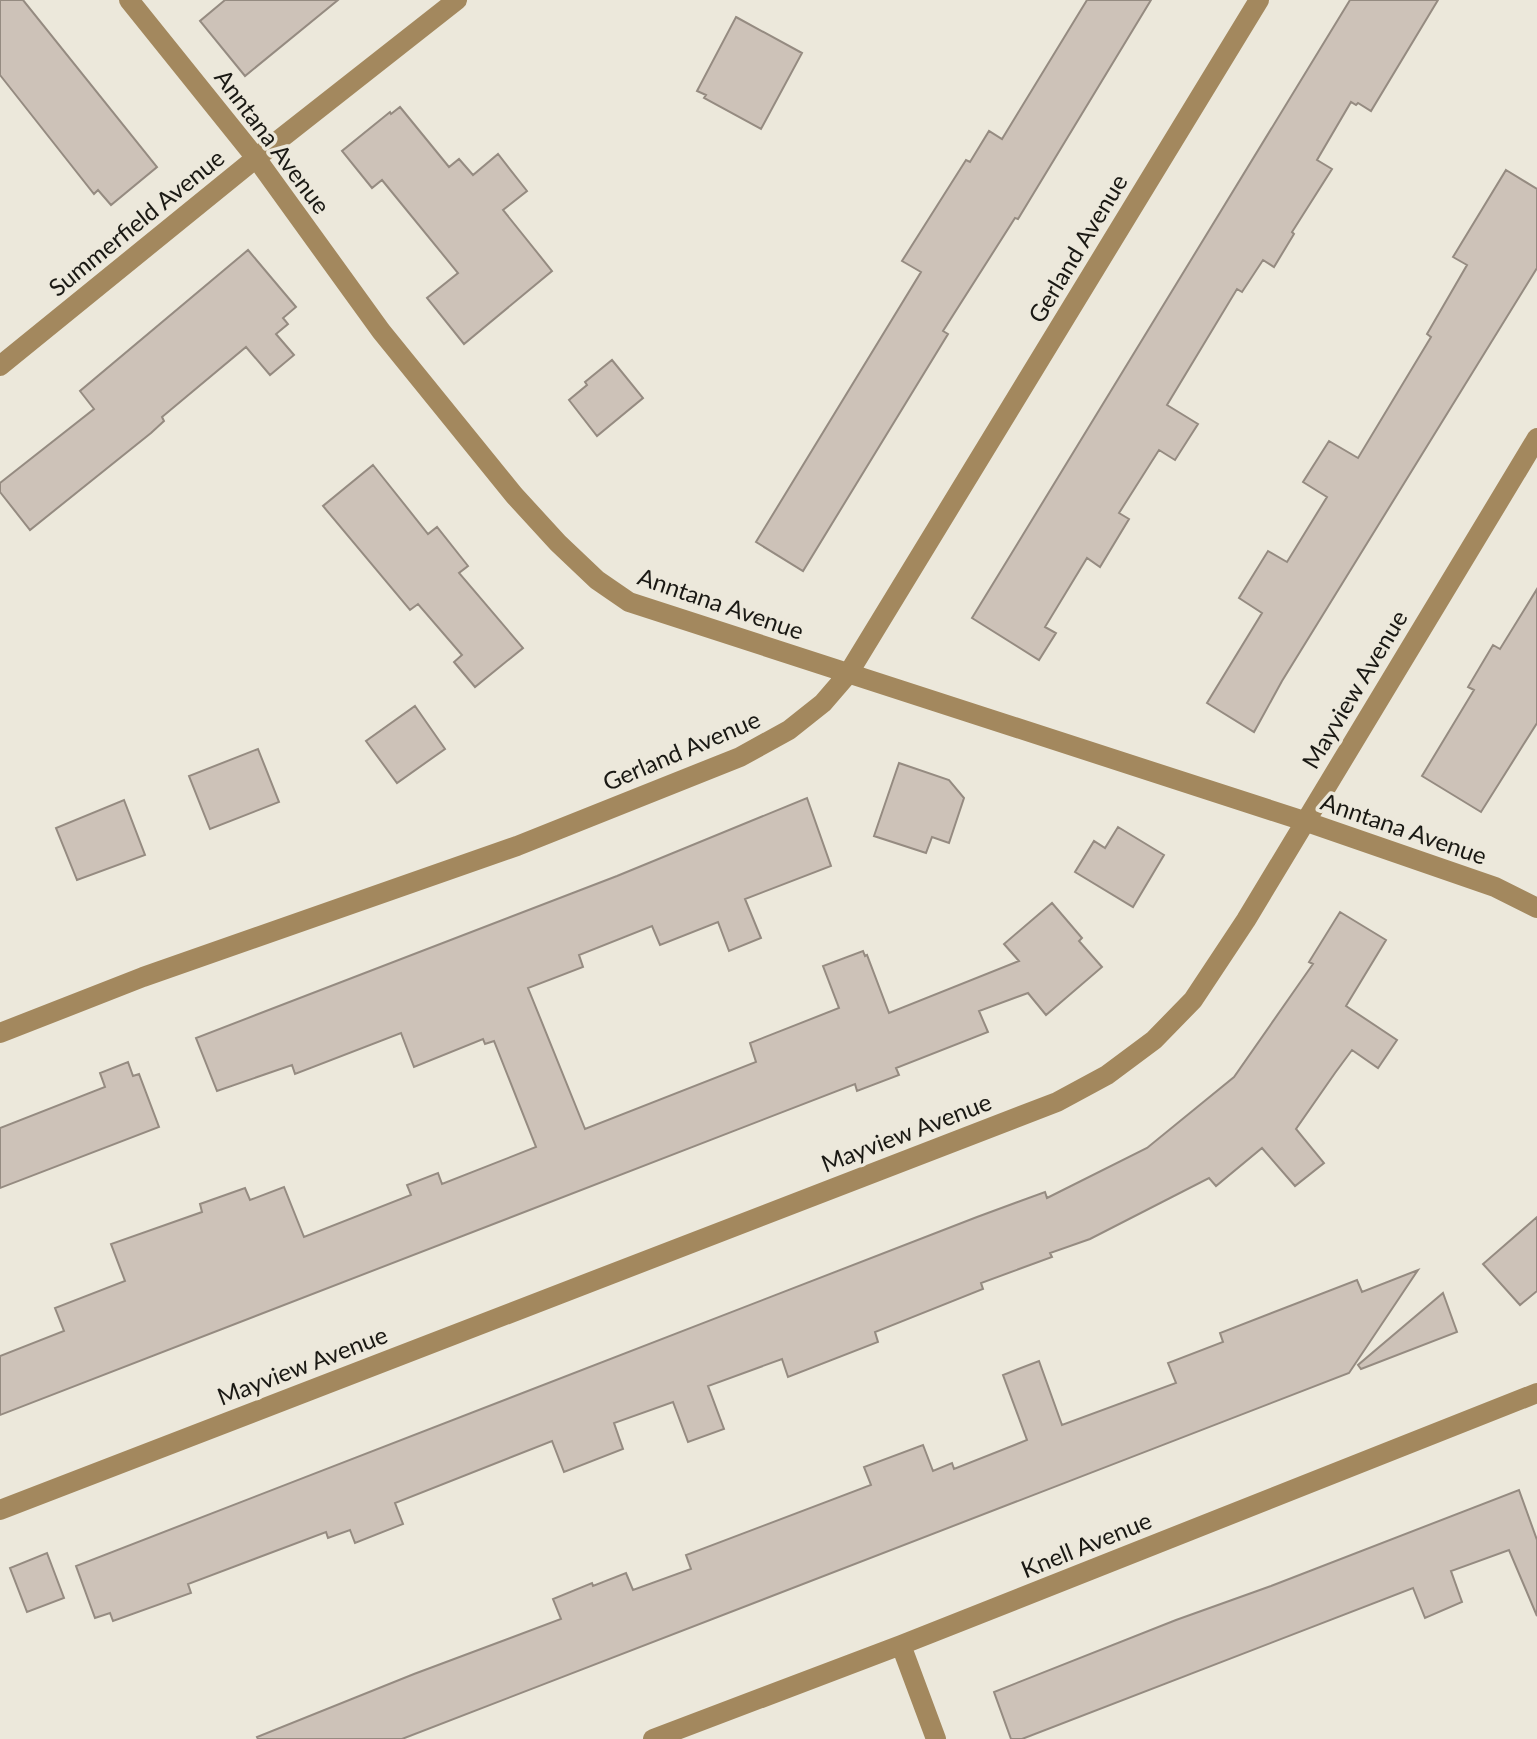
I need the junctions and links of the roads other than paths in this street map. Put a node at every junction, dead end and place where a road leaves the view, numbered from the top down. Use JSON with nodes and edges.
{"nodes":[{"id":1,"x":129,"y":0,"type":"edge"},
{"id":2,"x":457,"y":0,"type":"edge"},
{"id":3,"x":1259,"y":0,"type":"edge"},
{"id":4,"x":256,"y":158,"type":"junction"},
{"id":5,"x":0,"y":366,"type":"edge"},
{"id":6,"x":1537,"y":438,"type":"edge"},
{"id":7,"x":848,"y":674,"type":"junction"},
{"id":8,"x":1304,"y":821,"type":"junction"},
{"id":9,"x":1537,"y":908,"type":"edge"},
{"id":10,"x":0,"y":1033,"type":"edge"},
{"id":11,"x":1537,"y":1393,"type":"edge"},
{"id":12,"x":0,"y":1510,"type":"edge"},
{"id":13,"x":901,"y":1645,"type":"junction"},
{"id":14,"x":653,"y":1739,"type":"edge"},
{"id":15,"x":936,"y":1739,"type":"edge"}],
"edges":[{"from":1,"to":4,"type":"street","name":"Anntana Avenue"},
{"from":2,"to":4,"type":"street","name":"Summerfield Avenue"},
{"from":3,"to":7,"type":"street","name":"Gerland Avenue"},
{"from":4,"to":5,"type":"street","name":"Summerfield Avenue"},
{"from":4,"to":7,"type":"street","name":"Anntana Avenue"},
{"from":6,"to":8,"type":"street","name":"Mayview Avenue"},
{"from":7,"to":8,"type":"street","name":"Anntana Avenue"},
{"from":7,"to":10,"type":"street","name":"Gerland Avenue"},
{"from":8,"to":9,"type":"street","name":"Anntana Avenue"},
{"from":8,"to":12,"type":"street","name":"Mayview Avenue"},
{"from":11,"to":13,"type":"street","name":"Knell Avenue"},
{"from":13,"to":14,"type":"street","name":"Knell Avenue"},
{"from":13,"to":15,"type":"street"}]}
